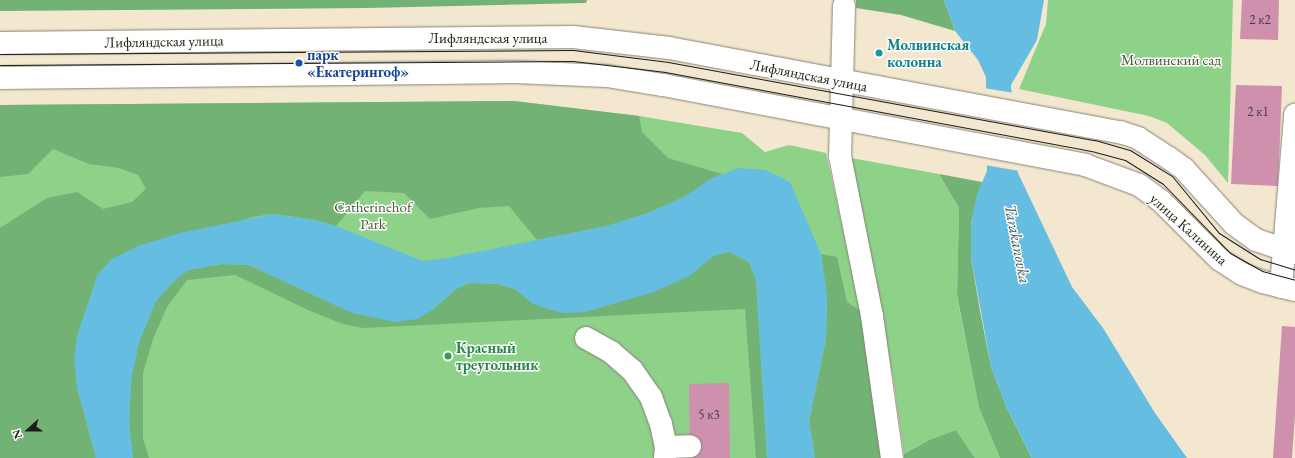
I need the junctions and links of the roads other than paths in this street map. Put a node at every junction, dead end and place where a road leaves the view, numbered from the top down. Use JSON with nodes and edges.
{"nodes":[{"id":1,"x":844,"y":6,"type":"dead end"},
{"id":2,"x":0,"y":43,"type":"edge"},
{"id":3,"x":0,"y":78,"type":"edge"},
{"id":4,"x":842,"y":81,"type":"junction"},
{"id":5,"x":1295,"y":115,"type":"edge"},
{"id":6,"x":841,"y":118,"type":"junction"},
{"id":7,"x":1293,"y":167,"type":"edge"},
{"id":8,"x":1290,"y":252,"type":"edge"},
{"id":9,"x":1288,"y":289,"type":"edge"},
{"id":10,"x":586,"y":338,"type":"dead end"},
{"id":11,"x":690,"y":446,"type":"dead end"},
{"id":12,"x":666,"y":452,"type":"edge"},
{"id":13,"x":892,"y":458,"type":"edge"}],
"edges":[{"from":1,"to":4,"type":"street"},
{"from":2,"to":4,"type":"street","name":"Лифляндская улица"},
{"from":3,"to":6,"type":"street"},
{"from":4,"to":6,"type":"street"},
{"from":4,"to":8,"type":"street","name":"Лифляндская улица"},
{"from":5,"to":7,"type":"street"},
{"from":6,"to":9,"type":"street","name":"улица Калинина"},
{"from":6,"to":13,"type":"street"},
{"from":7,"to":8,"type":"street"},
{"from":8,"to":9,"type":"street"},
{"from":10,"to":12,"type":"street"},
{"from":11,"to":12,"type":"street"}]}
